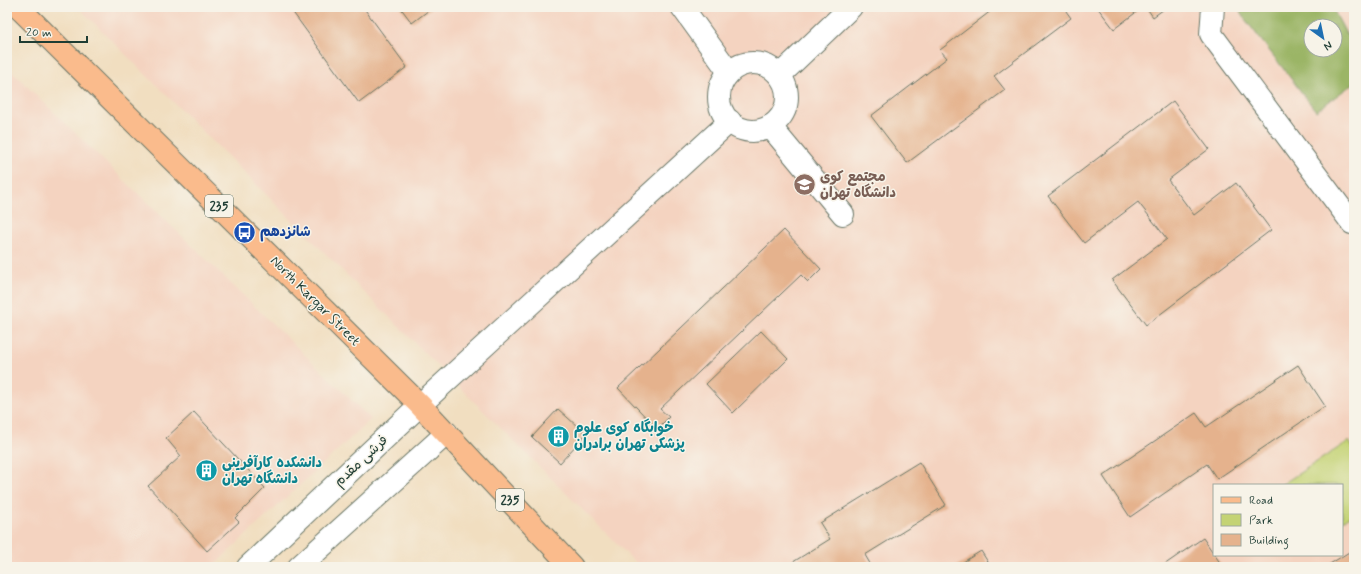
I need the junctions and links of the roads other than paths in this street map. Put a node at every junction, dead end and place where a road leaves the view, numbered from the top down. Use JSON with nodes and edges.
{"nodes":[{"id":1,"x":18,"y":7,"type":"edge"},
{"id":2,"x":682,"y":7,"type":"edge"},
{"id":3,"x":851,"y":7,"type":"edge"},
{"id":4,"x":1213,"y":7,"type":"edge"},
{"id":5,"x":729,"y":72,"type":"junction"},
{"id":6,"x":780,"y":75,"type":"junction"},
{"id":7,"x":730,"y":121,"type":"junction"},
{"id":8,"x":770,"y":126,"type":"junction"},
{"id":9,"x":843,"y":214,"type":"dead end"},
{"id":10,"x":1352,"y":223,"type":"dead end"},
{"id":11,"x":420,"y":405,"type":"junction"},
{"id":12,"x":448,"y":433,"type":"junction"},
{"id":13,"x":248,"y":567,"type":"edge"},
{"id":14,"x":299,"y":567,"type":"edge"},
{"id":15,"x":572,"y":567,"type":"edge"}],
"edges":[{"from":1,"to":11,"type":"main road","name":"North Kargar Street","number":"235"},
{"from":2,"to":5,"type":"street"},
{"from":3,"to":6,"type":"street"},
{"from":4,"to":10,"type":"street"},
{"from":5,"to":6,"type":"street"},
{"from":5,"to":7,"type":"street"},
{"from":6,"to":8,"type":"street"},
{"from":7,"to":8,"type":"street"},
{"from":7,"to":11,"type":"street","name":"فرشی مقدم"},
{"from":8,"to":9,"type":"street"},
{"from":11,"to":12,"type":"main road","name":"North Kargar Street","number":"235"},
{"from":11,"to":13,"type":"street","name":"فرشی مقدم"},
{"from":12,"to":14,"type":"street"},
{"from":12,"to":15,"type":"main road","name":"North Kargar Street","number":"235"}]}
